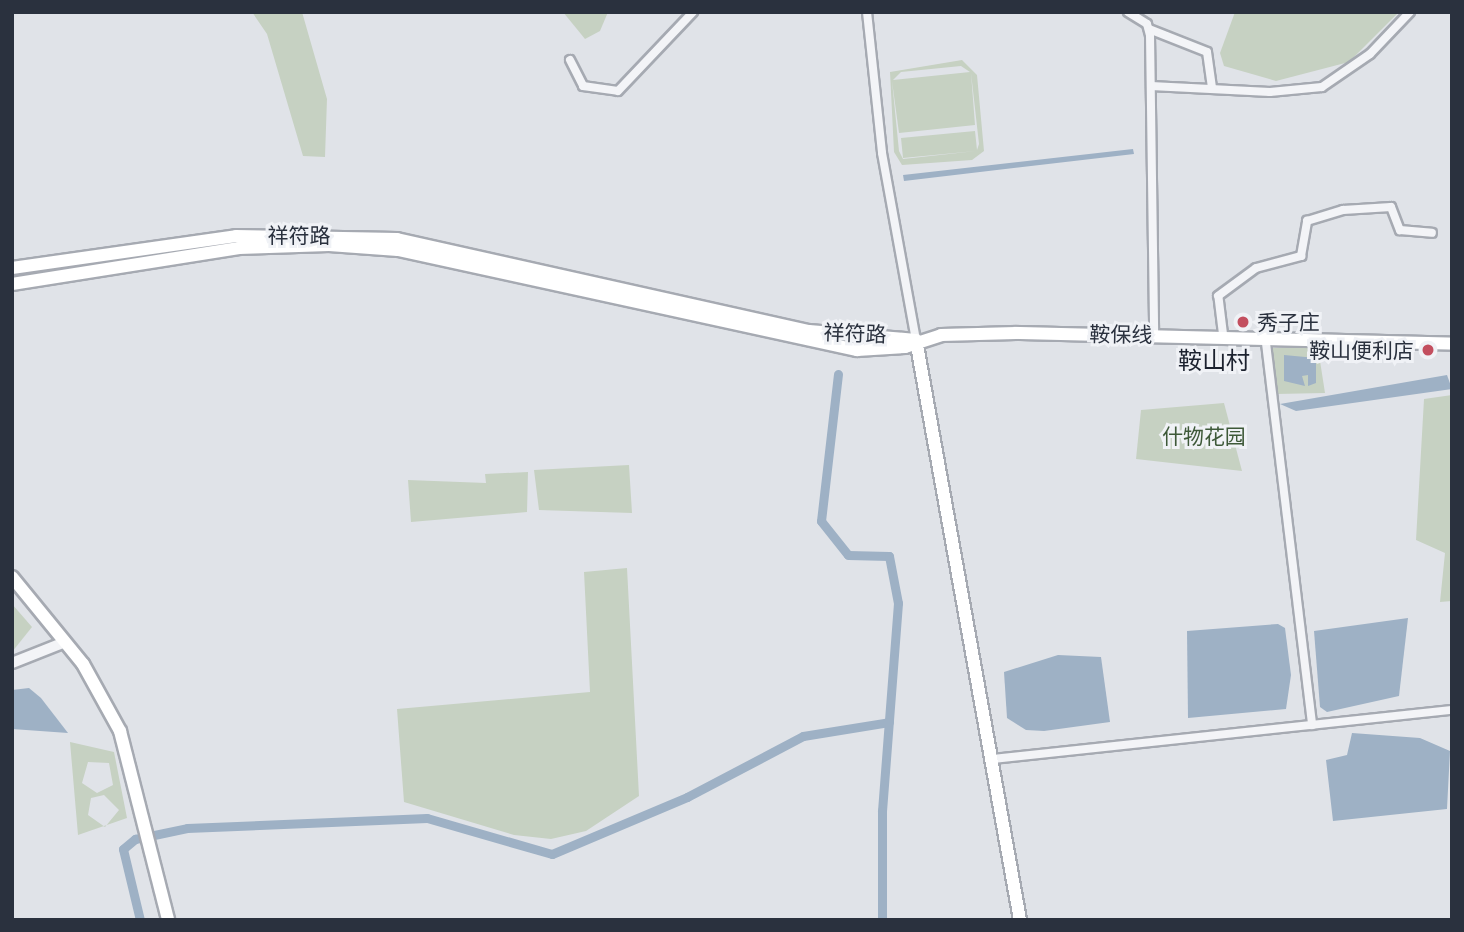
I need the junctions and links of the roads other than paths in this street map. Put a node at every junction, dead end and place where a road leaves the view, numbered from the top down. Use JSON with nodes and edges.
{"nodes":[{"id":1,"x":693,"y":12,"type":"edge"},
{"id":2,"x":867,"y":12,"type":"edge"},
{"id":3,"x":1128,"y":12,"type":"edge"},
{"id":4,"x":1410,"y":12,"type":"edge"},
{"id":5,"x":1149,"y":29,"type":"junction"},
{"id":6,"x":570,"y":60,"type":"dead end"},
{"id":7,"x":1151,"y":86,"type":"junction"},
{"id":8,"x":1212,"y":89,"type":"junction"},
{"id":9,"x":1432,"y":233,"type":"dead end"},
{"id":10,"x":12,"y":268,"type":"edge"},
{"id":11,"x":12,"y":284,"type":"edge"},
{"id":12,"x":1154,"y":334,"type":"junction"},
{"id":13,"x":1223,"y":334,"type":"junction"},
{"id":14,"x":1265,"y":335,"type":"junction"},
{"id":15,"x":916,"y":340,"type":"junction"},
{"id":16,"x":1452,"y":344,"type":"edge"},
{"id":17,"x":12,"y":576,"type":"edge"},
{"id":18,"x":65,"y":642,"type":"junction"},
{"id":19,"x":12,"y":663,"type":"edge"},
{"id":20,"x":1452,"y":710,"type":"edge"},
{"id":21,"x":1311,"y":725,"type":"junction"},
{"id":22,"x":992,"y":759,"type":"junction"},
{"id":23,"x":168,"y":920,"type":"edge"},
{"id":24,"x":1020,"y":920,"type":"edge"}],
"edges":[{"from":1,"to":6,"type":"street"},
{"from":2,"to":15,"type":"street"},
{"from":3,"to":5,"type":"street"},
{"from":4,"to":8,"type":"street"},
{"from":5,"to":7,"type":"street"},
{"from":5,"to":8,"type":"street"},
{"from":7,"to":8,"type":"street"},
{"from":7,"to":12,"type":"street"},
{"from":9,"to":13,"type":"street"},
{"from":10,"to":15,"type":"main road","name":"祥符路"},
{"from":11,"to":15,"type":"main road","name":"祥符路"},
{"from":12,"to":13,"type":"main road","name":"鞍保线"},
{"from":12,"to":15,"type":"main road","name":"鞍保线"},
{"from":13,"to":14,"type":"main road","name":"鞍保线"},
{"from":14,"to":16,"type":"main road","name":"鞍保线"},
{"from":14,"to":21,"type":"street"},
{"from":15,"to":22,"type":"main road"},
{"from":17,"to":18,"type":"main road"},
{"from":18,"to":19,"type":"street"},
{"from":18,"to":23,"type":"main road"},
{"from":20,"to":21,"type":"street"},
{"from":21,"to":22,"type":"street"},
{"from":22,"to":24,"type":"main road"}]}
